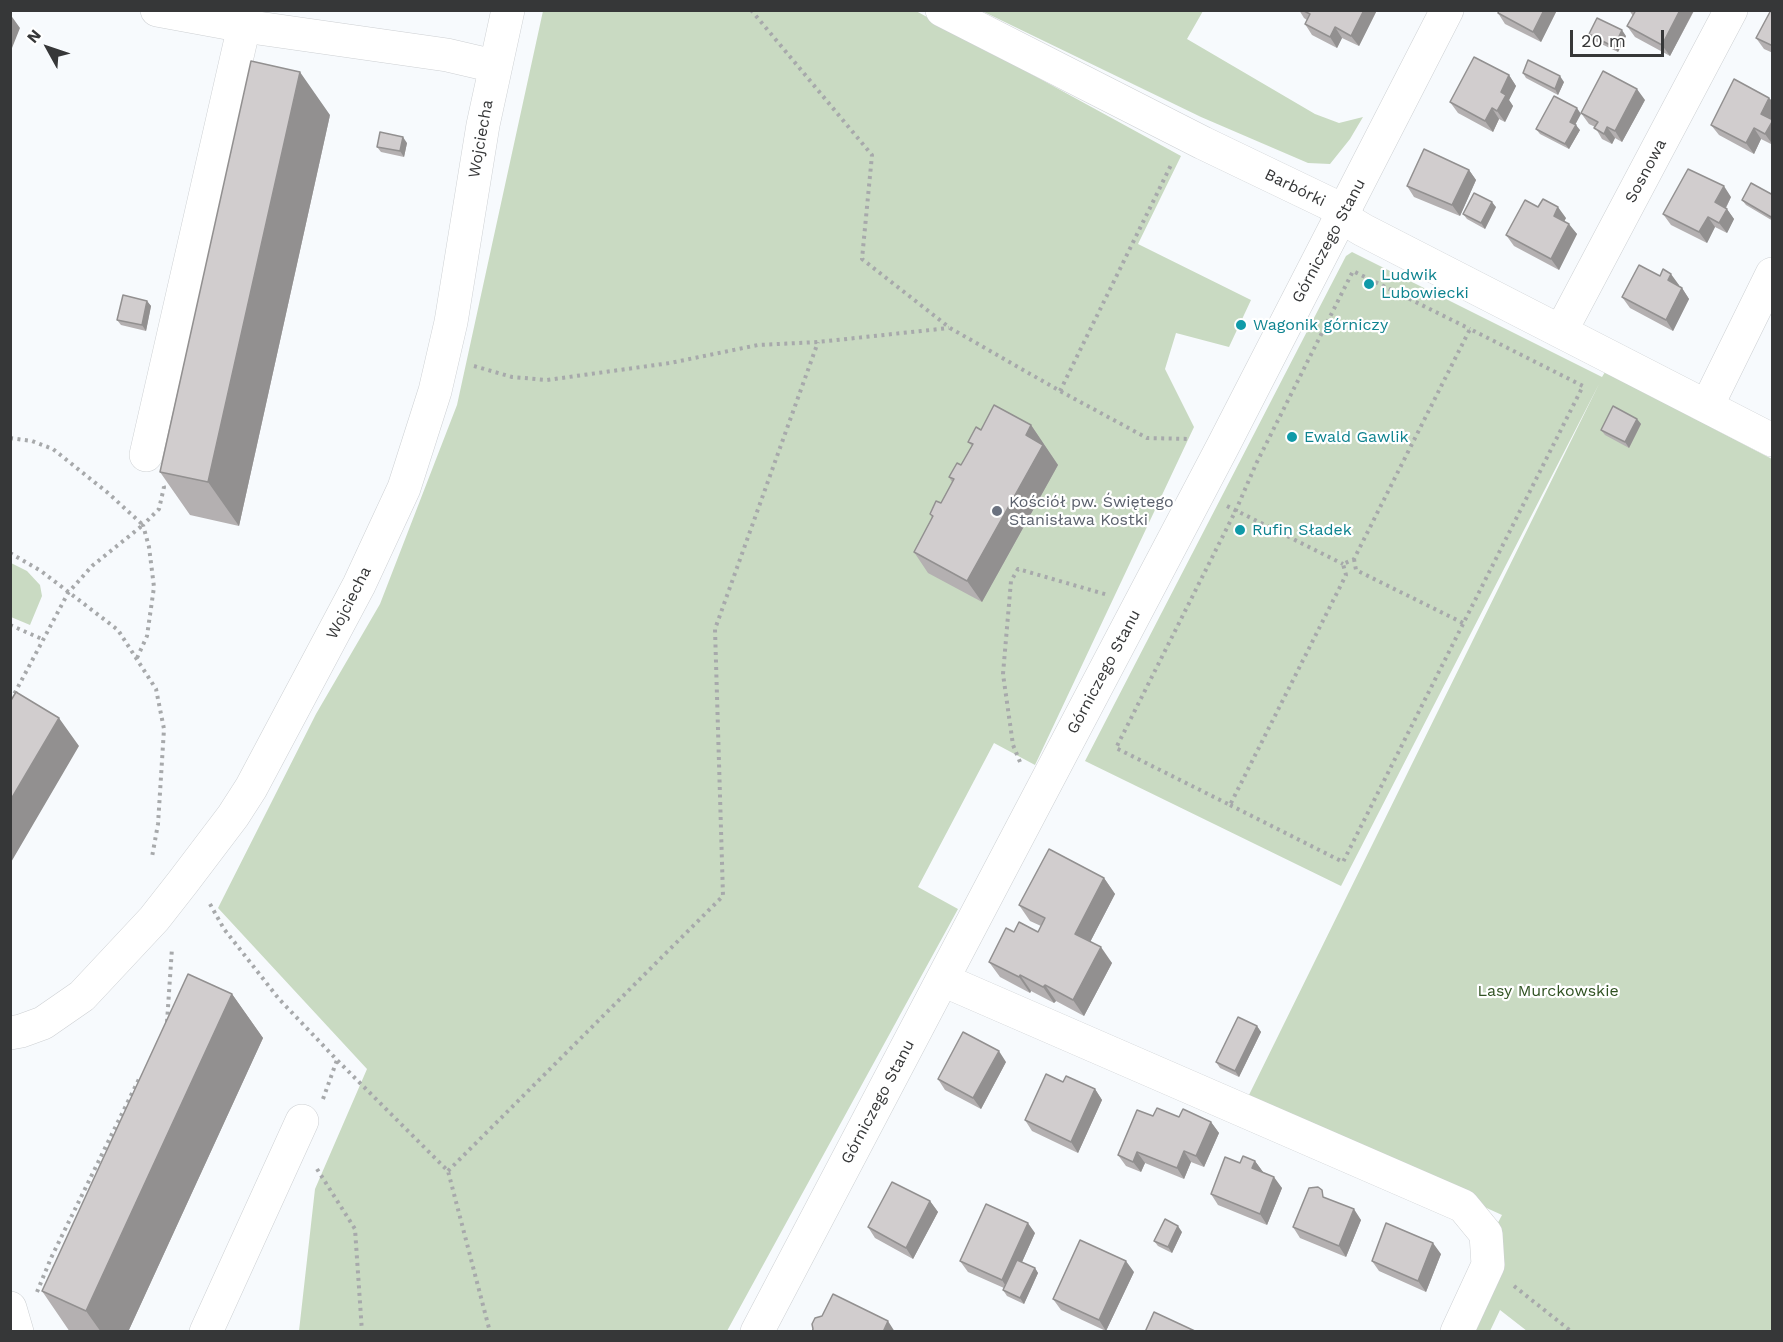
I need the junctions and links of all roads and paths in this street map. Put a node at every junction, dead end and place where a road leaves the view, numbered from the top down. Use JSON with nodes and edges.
{"nodes":[{"id":1,"x":157,"y":10,"type":"edge"},
{"id":2,"x":508,"y":10,"type":"edge"},
{"id":3,"x":751,"y":10,"type":"edge"},
{"id":4,"x":942,"y":10,"type":"edge"},
{"id":5,"x":1448,"y":10,"type":"edge"},
{"id":6,"x":1731,"y":10,"type":"edge"},
{"id":7,"x":244,"y":26,"type":"junction"},
{"id":8,"x":494,"y":66,"type":"junction"},
{"id":9,"x":1181,"y":131,"type":"junction"},
{"id":10,"x":1343,"y":213,"type":"junction"},
{"id":11,"x":1773,"y":274,"type":"edge"},
{"id":12,"x":950,"y":328,"type":"junction"},
{"id":13,"x":1470,"y":328,"type":"junction"},
{"id":14,"x":1561,"y":331,"type":"junction"},
{"id":15,"x":818,"y":342,"type":"junction"},
{"id":16,"x":474,"y":366,"type":"dead end"},
{"id":17,"x":1060,"y":391,"type":"junction"},
{"id":18,"x":1707,"y":406,"type":"junction"},
{"id":19,"x":10,"y":438,"type":"edge"},
{"id":20,"x":1773,"y":440,"type":"edge"},
{"id":21,"x":1222,"y":446,"type":"junction"},
{"id":22,"x":146,"y":455,"type":"dead end"},
{"id":23,"x":1218,"y":502,"type":"dead end"},
{"id":24,"x":159,"y":509,"type":"dead end"},
{"id":25,"x":1236,"y":510,"type":"junction"},
{"id":26,"x":143,"y":525,"type":"junction"},
{"id":27,"x":10,"y":553,"type":"edge"},
{"id":28,"x":1354,"y":559,"type":"junction"},
{"id":29,"x":1343,"y":564,"type":"junction"},
{"id":30,"x":1356,"y":570,"type":"junction"},
{"id":31,"x":1346,"y":575,"type":"junction"},
{"id":32,"x":68,"y":593,"type":"junction"},
{"id":33,"x":1109,"y":595,"type":"dead end"},
{"id":34,"x":1463,"y":623,"type":"junction"},
{"id":35,"x":10,"y":625,"type":"edge"},
{"id":36,"x":42,"y":639,"type":"junction"},
{"id":37,"x":137,"y":658,"type":"junction"},
{"id":38,"x":10,"y":702,"type":"edge"},
{"id":39,"x":1022,"y":765,"type":"dead end"},
{"id":40,"x":1230,"y":805,"type":"junction"},
{"id":41,"x":152,"y":857,"type":"dead end"},
{"id":42,"x":210,"y":904,"type":"dead end"},
{"id":43,"x":172,"y":944,"type":"dead end"},
{"id":44,"x":943,"y":980,"type":"junction"},
{"id":45,"x":166,"y":1023,"type":"edge"},
{"id":46,"x":10,"y":1033,"type":"edge"},
{"id":47,"x":337,"y":1060,"type":"junction"},
{"id":48,"x":140,"y":1077,"type":"edge"},
{"id":49,"x":312,"y":1112,"type":"joint"},
{"id":50,"x":311,"y":1159,"type":"dead end"},
{"id":51,"x":448,"y":1171,"type":"junction"},
{"id":52,"x":1488,"y":1265,"type":"junction"},
{"id":53,"x":23,"y":1300,"type":"edge"},
{"id":54,"x":17,"y":1332,"type":"edge"},
{"id":55,"x":206,"y":1332,"type":"edge"},
{"id":56,"x":362,"y":1332,"type":"edge"},
{"id":57,"x":490,"y":1332,"type":"edge"},
{"id":58,"x":757,"y":1332,"type":"edge"},
{"id":59,"x":1457,"y":1332,"type":"edge"},
{"id":60,"x":1572,"y":1332,"type":"edge"}],
"edges":[{"from":1,"to":7,"type":"street"},
{"from":2,"to":8,"type":"street","name":"Wojciecha"},
{"from":3,"to":12,"type":"path"},
{"from":4,"to":9,"type":"street","name":"Barbórki"},
{"from":5,"to":10,"type":"street","name":"Górniczego Stanu"},
{"from":6,"to":14,"type":"street","name":"Sosnowa"},
{"from":7,"to":8,"type":"street"},
{"from":7,"to":22,"type":"street"},
{"from":8,"to":46,"type":"street","name":"Wojciecha"},
{"from":9,"to":10,"type":"street","name":"Barbórki"},
{"from":9,"to":17,"type":"path"},
{"from":10,"to":14,"type":"street","name":"Barbórki"},
{"from":10,"to":21,"type":"street","name":"Górniczego Stanu"},
{"from":11,"to":18,"type":"street"},
{"from":12,"to":15,"type":"path"},
{"from":12,"to":17,"type":"path"},
{"from":13,"to":25,"type":"path"},
{"from":13,"to":28,"type":"path"},
{"from":13,"to":34,"type":"path"},
{"from":14,"to":18,"type":"street","name":"Barbórki"},
{"from":15,"to":16,"type":"path"},
{"from":15,"to":51,"type":"path"},
{"from":17,"to":21,"type":"path"},
{"from":18,"to":20,"type":"street","name":"Barbórki"},
{"from":19,"to":26,"type":"path"},
{"from":21,"to":44,"type":"street","name":"Górniczego Stanu"},
{"from":23,"to":25,"type":"path"},
{"from":24,"to":26,"type":"path"},
{"from":25,"to":29,"type":"path"},
{"from":25,"to":40,"type":"path"},
{"from":26,"to":32,"type":"path"},
{"from":26,"to":37,"type":"path"},
{"from":27,"to":32,"type":"path"},
{"from":28,"to":29,"type":"path"},
{"from":28,"to":30,"type":"path"},
{"from":29,"to":31,"type":"path"},
{"from":30,"to":31,"type":"path"},
{"from":30,"to":34,"type":"path"},
{"from":31,"to":40,"type":"path"},
{"from":32,"to":36,"type":"path"},
{"from":32,"to":37,"type":"path"},
{"from":33,"to":39,"type":"path"},
{"from":34,"to":40,"type":"path"},
{"from":35,"to":36,"type":"path"},
{"from":36,"to":38,"type":"path"},
{"from":37,"to":41,"type":"path"},
{"from":42,"to":47,"type":"path"},
{"from":43,"to":45,"type":"path"},
{"from":44,"to":52,"type":"street"},
{"from":44,"to":58,"type":"street","name":"Górniczego Stanu"},
{"from":47,"to":49,"type":"path"},
{"from":47,"to":51,"type":"path"},
{"from":48,"to":53,"type":"path"},
{"from":49,"to":55,"type":"street"},
{"from":50,"to":56,"type":"path"},
{"from":51,"to":57,"type":"path"},
{"from":52,"to":59,"type":"street"},
{"from":52,"to":60,"type":"path"},
{"from":53,"to":54,"type":"street"}]}
